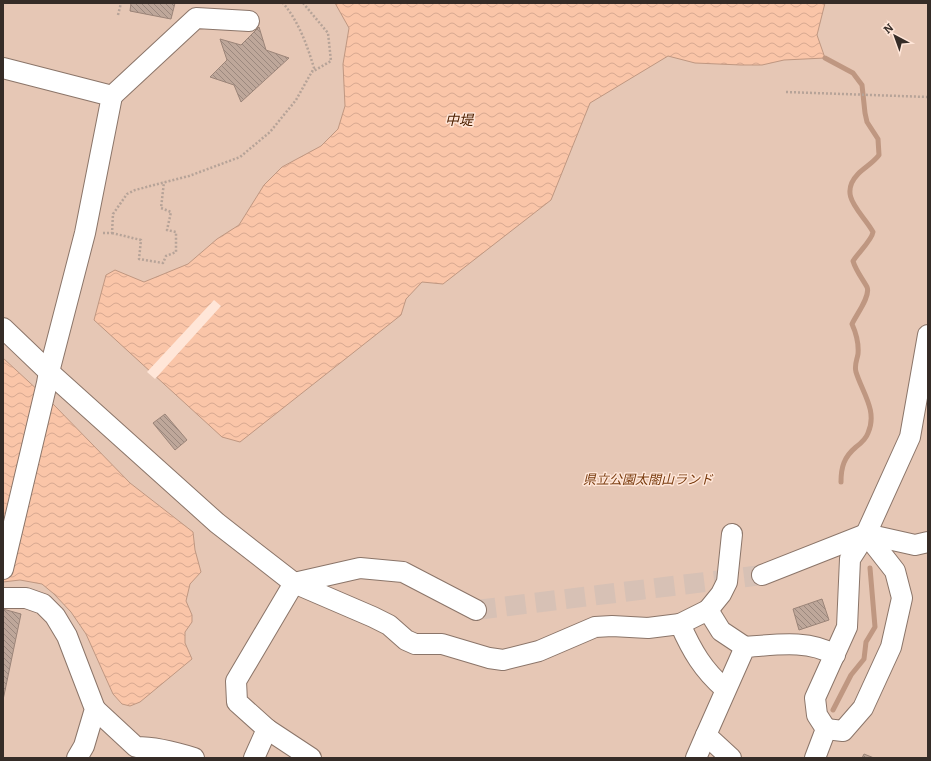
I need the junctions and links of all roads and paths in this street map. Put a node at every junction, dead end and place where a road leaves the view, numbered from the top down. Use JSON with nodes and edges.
{"nodes":[{"id":1,"x":120,"y":3,"type":"edge"},
{"id":2,"x":283,"y":3,"type":"edge"},
{"id":3,"x":303,"y":3,"type":"edge"},
{"id":4,"x":118,"y":15,"type":"dead end"},
{"id":5,"x":249,"y":21,"type":"dead end"},
{"id":6,"x":3,"y":68,"type":"edge"},
{"id":7,"x":312,"y":72,"type":"junction"},
{"id":8,"x":786,"y":92,"type":"dead end"},
{"id":9,"x":112,"y":96,"type":"junction"},
{"id":10,"x":928,"y":96,"type":"edge"},
{"id":11,"x":164,"y":182,"type":"junction"},
{"id":12,"x":85,"y":233,"type":"junction"},
{"id":13,"x":112,"y":233,"type":"junction"},
{"id":14,"x":3,"y":328,"type":"edge"},
{"id":15,"x":928,"y":335,"type":"edge"},
{"id":16,"x":48,"y":377,"type":"junction"},
{"id":17,"x":732,"y":534,"type":"dead end"},
{"id":18,"x":866,"y":534,"type":"junction"},
{"id":19,"x":928,"y":542,"type":"edge"},
{"id":20,"x":3,"y":569,"type":"edge"},
{"id":21,"x":762,"y":575,"type":"tunnel mouth"},
{"id":22,"x":294,"y":583,"type":"junction"},
{"id":23,"x":3,"y":598,"type":"edge"},
{"id":24,"x":476,"y":610,"type":"tunnel mouth"},
{"id":25,"x":708,"y":610,"type":"junction"},
{"id":26,"x":680,"y":624,"type":"junction"},
{"id":27,"x":745,"y":647,"type":"junction"},
{"id":28,"x":835,"y":655,"type":"junction"},
{"id":29,"x":725,"y":689,"type":"junction"},
{"id":30,"x":95,"y":709,"type":"junction"},
{"id":31,"x":267,"y":729,"type":"junction"},
{"id":32,"x":826,"y":729,"type":"junction"},
{"id":33,"x":706,"y":735,"type":"junction"},
{"id":34,"x":77,"y":758,"type":"edge"},
{"id":35,"x":194,"y":758,"type":"edge"},
{"id":36,"x":254,"y":758,"type":"edge"},
{"id":37,"x":311,"y":758,"type":"edge"},
{"id":38,"x":696,"y":758,"type":"edge"},
{"id":39,"x":731,"y":758,"type":"edge"},
{"id":40,"x":815,"y":758,"type":"edge"}],
"edges":[{"from":1,"to":4,"type":"path"},
{"from":2,"to":7,"type":"path"},
{"from":3,"to":7,"type":"path"},
{"from":5,"to":9,"type":"street"},
{"from":6,"to":9,"type":"street"},
{"from":7,"to":11,"type":"path"},
{"from":8,"to":10,"type":"path"},
{"from":9,"to":12,"type":"street"},
{"from":11,"to":13,"type":"path"},
{"from":11,"to":13,"type":"path"},
{"from":12,"to":13,"type":"path"},
{"from":12,"to":16,"type":"street"},
{"from":14,"to":16,"type":"street"},
{"from":15,"to":18,"type":"street"},
{"from":16,"to":20,"type":"street"},
{"from":16,"to":22,"type":"street"},
{"from":17,"to":25,"type":"street"},
{"from":18,"to":19,"type":"street"},
{"from":18,"to":21,"type":"street"},
{"from":18,"to":28,"type":"street"},
{"from":18,"to":32,"type":"street"},
{"from":22,"to":24,"type":"street"},
{"from":22,"to":26,"type":"street"},
{"from":22,"to":31,"type":"street"},
{"from":23,"to":30,"type":"street"},
{"from":25,"to":26,"type":"street"},
{"from":25,"to":27,"type":"street"},
{"from":26,"to":29,"type":"street"},
{"from":27,"to":28,"type":"street"},
{"from":27,"to":29,"type":"street"},
{"from":28,"to":32,"type":"street"},
{"from":29,"to":33,"type":"street"},
{"from":30,"to":34,"type":"street"},
{"from":30,"to":35,"type":"street"},
{"from":31,"to":36,"type":"street"},
{"from":31,"to":37,"type":"street"},
{"from":32,"to":40,"type":"street"},
{"from":33,"to":38,"type":"street"},
{"from":33,"to":39,"type":"street"}]}
